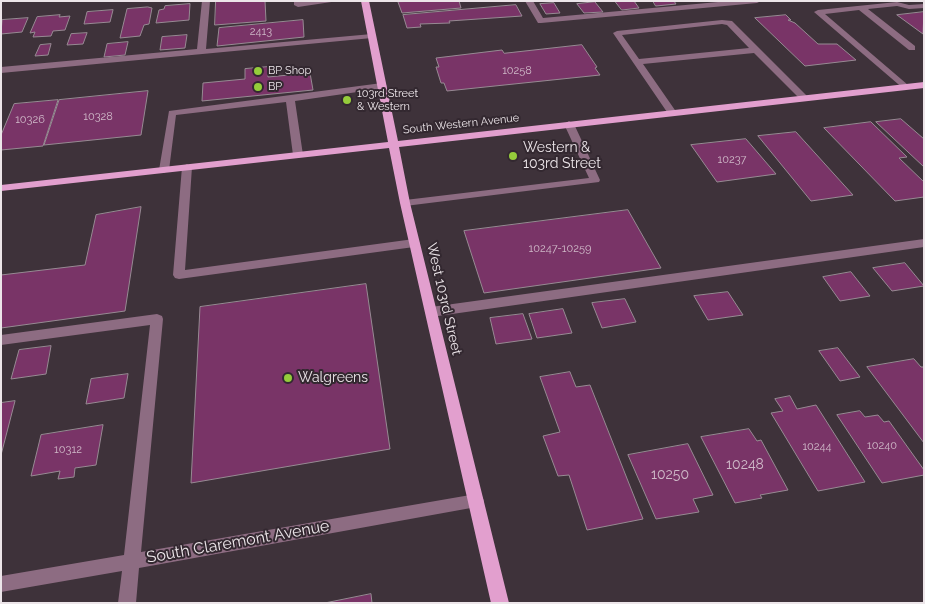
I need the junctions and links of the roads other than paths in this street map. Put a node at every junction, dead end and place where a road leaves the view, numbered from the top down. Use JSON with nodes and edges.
{"nodes":[{"id":1,"x":206,"y":1,"type":"edge"},
{"id":2,"x":298,"y":1,"type":"edge"},
{"id":3,"x":334,"y":1,"type":"edge"},
{"id":4,"x":365,"y":1,"type":"edge"},
{"id":5,"x":529,"y":1,"type":"edge"},
{"id":6,"x":756,"y":1,"type":"edge"},
{"id":7,"x":924,"y":6,"type":"edge"},
{"id":8,"x":861,"y":8,"type":"junction"},
{"id":9,"x":372,"y":36,"type":"junction"},
{"id":10,"x":912,"y":48,"type":"dead end"},
{"id":11,"x":756,"y":50,"type":"junction"},
{"id":12,"x":201,"y":52,"type":"junction"},
{"id":13,"x":637,"y":62,"type":"junction"},
{"id":14,"x":1,"y":70,"type":"edge"},
{"id":15,"x":924,"y":85,"type":"edge"},
{"id":16,"x":382,"y":86,"type":"junction"},
{"id":17,"x":905,"y":87,"type":"junction"},
{"id":18,"x":804,"y":98,"type":"junction"},
{"id":19,"x":290,"y":99,"type":"junction"},
{"id":20,"x":672,"y":113,"type":"junction"},
{"id":21,"x":569,"y":124,"type":"junction"},
{"id":22,"x":392,"y":144,"type":"junction"},
{"id":23,"x":298,"y":154,"type":"junction"},
{"id":24,"x":186,"y":167,"type":"junction"},
{"id":25,"x":164,"y":170,"type":"junction"},
{"id":26,"x":1,"y":188,"type":"edge"},
{"id":27,"x":405,"y":203,"type":"junction"},
{"id":28,"x":414,"y":243,"type":"junction"},
{"id":29,"x":924,"y":243,"type":"edge"},
{"id":30,"x":431,"y":312,"type":"junction"},
{"id":31,"x":1,"y":340,"type":"edge"},
{"id":32,"x":476,"y":501,"type":"junction"},
{"id":33,"x":132,"y":561,"type":"junction"},
{"id":34,"x":1,"y":584,"type":"edge"},
{"id":35,"x":128,"y":603,"type":"edge"},
{"id":36,"x":500,"y":603,"type":"edge"}],
"edges":[{"from":1,"to":12,"type":"street"},
{"from":2,"to":3,"type":"street"},
{"from":4,"to":9,"type":"main road","name":"West 103rd Street"},
{"from":5,"to":6,"type":"street"},
{"from":7,"to":8,"type":"street"},
{"from":8,"to":10,"type":"street"},
{"from":8,"to":17,"type":"street"},
{"from":9,"to":12,"type":"street"},
{"from":9,"to":16,"type":"main road","name":"West 103rd Street"},
{"from":11,"to":13,"type":"street"},
{"from":11,"to":13,"type":"street"},
{"from":11,"to":18,"type":"street"},
{"from":12,"to":14,"type":"street"},
{"from":13,"to":20,"type":"street"},
{"from":15,"to":17,"type":"main road","name":"South Western Avenue"},
{"from":16,"to":19,"type":"street"},
{"from":16,"to":22,"type":"main road","name":"West 103rd Street"},
{"from":17,"to":18,"type":"main road","name":"South Western Avenue"},
{"from":18,"to":20,"type":"main road","name":"South Western Avenue"},
{"from":19,"to":23,"type":"street"},
{"from":19,"to":25,"type":"street"},
{"from":20,"to":21,"type":"main road","name":"South Western Avenue"},
{"from":21,"to":22,"type":"main road","name":"South Western Avenue"},
{"from":21,"to":27,"type":"street"},
{"from":22,"to":23,"type":"main road","name":"South Western Avenue"},
{"from":22,"to":27,"type":"main road","name":"West 103rd Street"},
{"from":23,"to":24,"type":"main road","name":"South Western Avenue"},
{"from":24,"to":25,"type":"main road","name":"South Western Avenue"},
{"from":24,"to":28,"type":"street"},
{"from":25,"to":26,"type":"main road","name":"South Western Avenue"},
{"from":27,"to":28,"type":"main road","name":"West 103rd Street"},
{"from":28,"to":30,"type":"main road","name":"West 103rd Street"},
{"from":29,"to":30,"type":"street"},
{"from":30,"to":32,"type":"main road","name":"West 103rd Street"},
{"from":31,"to":33,"type":"street"},
{"from":32,"to":33,"type":"street","name":"South Claremont Avenue"},
{"from":32,"to":36,"type":"main road","name":"West 103rd Street"},
{"from":33,"to":34,"type":"street","name":"South Claremont Avenue"},
{"from":33,"to":35,"type":"street"}]}
